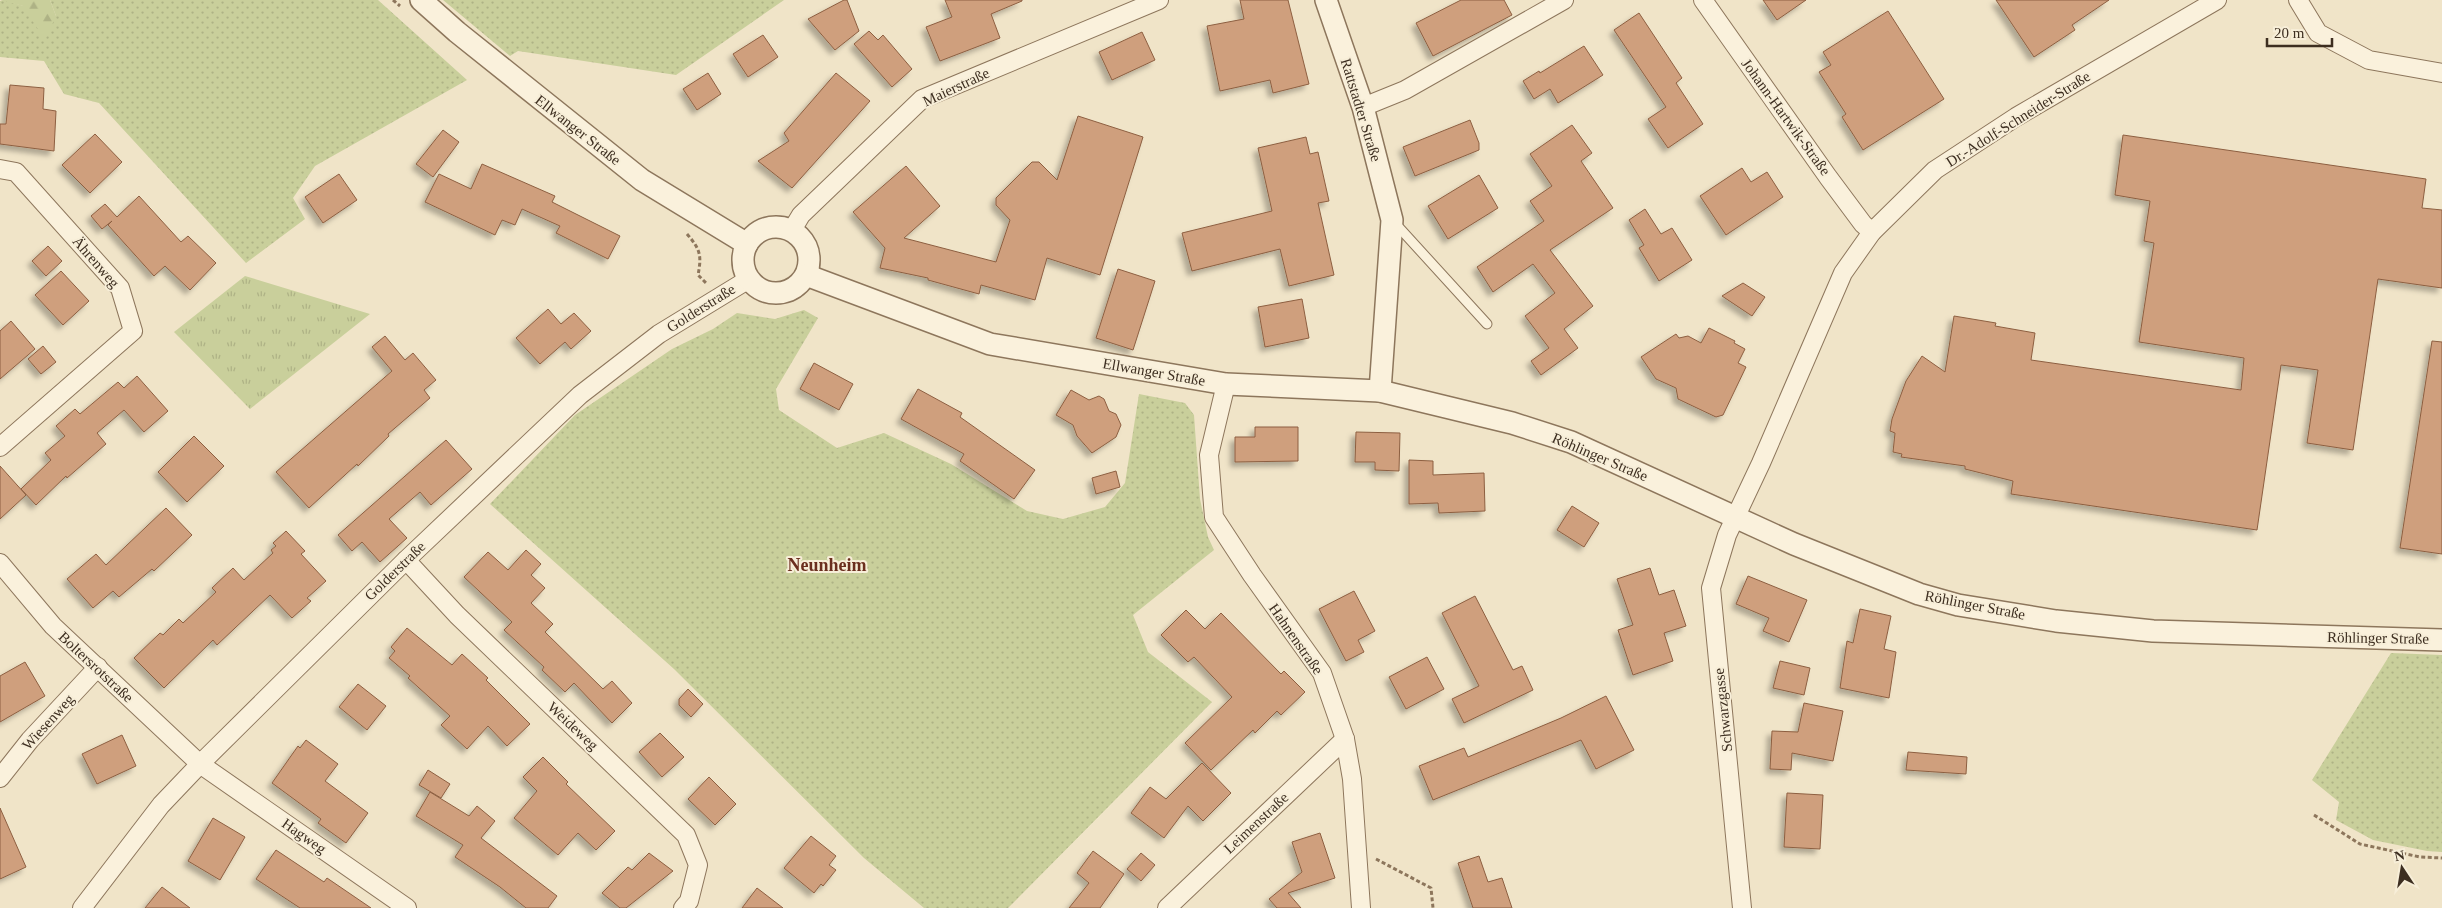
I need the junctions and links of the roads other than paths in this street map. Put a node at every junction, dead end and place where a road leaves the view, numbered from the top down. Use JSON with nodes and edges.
{"nodes":[{"id":1,"x":421,"y":0,"type":"edge"},
{"id":2,"x":1159,"y":0,"type":"edge"},
{"id":3,"x":1326,"y":0,"type":"edge"},
{"id":4,"x":1564,"y":0,"type":"edge"},
{"id":5,"x":1703,"y":0,"type":"edge"},
{"id":6,"x":2217,"y":0,"type":"edge"},
{"id":7,"x":2298,"y":0,"type":"edge"},
{"id":8,"x":2442,"y":73,"type":"edge"},
{"id":9,"x":1363,"y":107,"type":"junction"},
{"id":10,"x":0,"y":169,"type":"edge"},
{"id":11,"x":1392,"y":220,"type":"junction"},
{"id":12,"x":792,"y":230,"type":"junction"},
{"id":13,"x":1872,"y":232,"type":"junction"},
{"id":14,"x":746,"y":244,"type":"junction"},
{"id":15,"x":806,"y":275,"type":"junction"},
{"id":16,"x":748,"y":279,"type":"junction"},
{"id":17,"x":1487,"y":324,"type":"dead end"},
{"id":18,"x":1226,"y":384,"type":"junction"},
{"id":19,"x":1380,"y":391,"type":"junction"},
{"id":20,"x":1512,"y":423,"type":"joint"},
{"id":21,"x":0,"y":447,"type":"edge"},
{"id":22,"x":1735,"y":517,"type":"junction"},
{"id":23,"x":406,"y":560,"type":"junction"},
{"id":24,"x":0,"y":563,"type":"edge"},
{"id":25,"x":2442,"y":640,"type":"edge"},
{"id":26,"x":98,"y":667,"type":"junction"},
{"id":27,"x":1345,"y":739,"type":"junction"},
{"id":28,"x":200,"y":764,"type":"junction"},
{"id":29,"x":0,"y":778,"type":"edge"},
{"id":30,"x":82,"y":908,"type":"edge"},
{"id":31,"x":407,"y":908,"type":"edge"},
{"id":32,"x":683,"y":908,"type":"edge"},
{"id":33,"x":1167,"y":908,"type":"edge"},
{"id":34,"x":1361,"y":908,"type":"edge"},
{"id":35,"x":1742,"y":908,"type":"edge"}],
"edges":[{"from":1,"to":14,"type":"street","name":"Ellwanger Straße"},
{"from":2,"to":12,"type":"street","name":"Maierstraße"},
{"from":3,"to":9,"type":"street","name":"Rattstadter Straße"},
{"from":4,"to":9,"type":"street"},
{"from":5,"to":13,"type":"street","name":"Johann-Hartwik-Straße"},
{"from":6,"to":13,"type":"street","name":"Dr.-Adolf-Schneider-Straße"},
{"from":7,"to":8,"type":"street"},
{"from":9,"to":11,"type":"street","name":"Rattstadter Straße"},
{"from":10,"to":21,"type":"street","name":"Ährenweg"},
{"from":11,"to":17,"type":"lane","name":"Rattstadter Straße"},
{"from":11,"to":19,"type":"street","name":"Rattstadter Straße"},
{"from":12,"to":14,"type":"street"},
{"from":12,"to":15,"type":"street"},
{"from":13,"to":22,"type":"street","name":"Dr.-Adolf-Schneider-Straße"},
{"from":14,"to":16,"type":"street"},
{"from":15,"to":16,"type":"street"},
{"from":15,"to":18,"type":"street","name":"Ellwanger Straße"},
{"from":16,"to":23,"type":"street","name":"Golderstraße"},
{"from":18,"to":19,"type":"street","name":"Ellwanger Straße"},
{"from":18,"to":27,"type":"street","name":"Hahnenstraße"},
{"from":19,"to":20,"type":"street","name":"Ellwanger Straße"},
{"from":20,"to":22,"type":"street","name":"Röhlinger Straße"},
{"from":22,"to":25,"type":"street","name":"Röhlinger Straße"},
{"from":22,"to":35,"type":"street","name":"Schwarzgasse"},
{"from":23,"to":28,"type":"street","name":"Golderstraße"},
{"from":23,"to":32,"type":"street","name":"Weideweg"},
{"from":24,"to":26,"type":"street","name":"Boltersrotstraße"},
{"from":26,"to":28,"type":"street","name":"Boltersrotstraße"},
{"from":26,"to":29,"type":"street","name":"Wiesenweg"},
{"from":27,"to":33,"type":"street","name":"Leimenstraße"},
{"from":27,"to":34,"type":"street","name":"Hahnenstraße"},
{"from":28,"to":30,"type":"street","name":"Golderstraße"},
{"from":28,"to":31,"type":"street","name":"Hagweg"}]}
